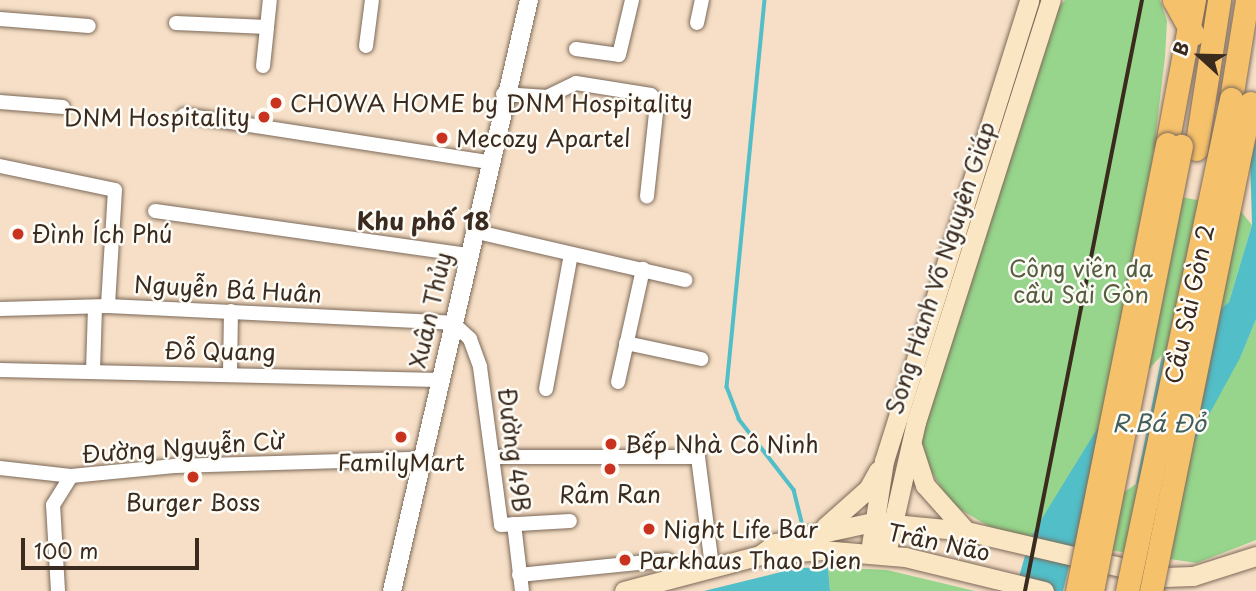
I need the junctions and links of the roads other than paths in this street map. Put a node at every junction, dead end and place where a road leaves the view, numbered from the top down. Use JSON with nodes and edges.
{"nodes":[{"id":1,"x":270,"y":0,"type":"edge"},
{"id":2,"x":372,"y":0,"type":"edge"},
{"id":3,"x":529,"y":0,"type":"edge"},
{"id":4,"x":632,"y":0,"type":"edge"},
{"id":5,"x":702,"y":0,"type":"edge"},
{"id":6,"x":1030,"y":0,"type":"edge"},
{"id":7,"x":1051,"y":0,"type":"edge"},
{"id":8,"x":1174,"y":0,"type":"edge"},
{"id":9,"x":1194,"y":0,"type":"edge"},
{"id":10,"x":1205,"y":0,"type":"edge"},
{"id":11,"x":1219,"y":0,"type":"edge"},
{"id":12,"x":1247,"y":0,"type":"edge"},
{"id":13,"x":0,"y":19,"type":"edge"},
{"id":14,"x":176,"y":23,"type":"dead end"},
{"id":15,"x":697,"y":23,"type":"dead end"},
{"id":16,"x":89,"y":26,"type":"dead end"},
{"id":17,"x":267,"y":27,"type":"junction"},
{"id":18,"x":1194,"y":35,"type":"junction"},
{"id":19,"x":366,"y":46,"type":"dead end"},
{"id":20,"x":576,"y":49,"type":"dead end"},
{"id":21,"x":262,"y":66,"type":"dead end"},
{"id":22,"x":503,"y":94,"type":"junction"},
{"id":23,"x":1241,"y":101,"type":"junction"},
{"id":24,"x":0,"y":102,"type":"edge"},
{"id":25,"x":63,"y":107,"type":"dead end"},
{"id":26,"x":184,"y":115,"type":"dead end"},
{"id":27,"x":1181,"y":147,"type":"junction"},
{"id":28,"x":488,"y":162,"type":"junction"},
{"id":29,"x":0,"y":166,"type":"edge"},
{"id":30,"x":647,"y":195,"type":"dead end"},
{"id":31,"x":155,"y":211,"type":"dead end"},
{"id":32,"x":473,"y":231,"type":"junction"},
{"id":33,"x":571,"y":254,"type":"junction"},
{"id":34,"x":468,"y":256,"type":"junction"},
{"id":35,"x":643,"y":269,"type":"junction"},
{"id":36,"x":685,"y":280,"type":"dead end"},
{"id":37,"x":101,"y":307,"type":"junction"},
{"id":38,"x":0,"y":309,"type":"edge"},
{"id":39,"x":231,"y":311,"type":"junction"},
{"id":40,"x":453,"y":323,"type":"junction"},
{"id":41,"x":626,"y":343,"type":"junction"},
{"id":42,"x":701,"y":359,"type":"dead end"},
{"id":43,"x":0,"y":370,"type":"edge"},
{"id":44,"x":93,"y":371,"type":"junction"},
{"id":45,"x":230,"y":374,"type":"junction"},
{"id":46,"x":439,"y":380,"type":"junction"},
{"id":47,"x":618,"y":382,"type":"dead end"},
{"id":48,"x":546,"y":389,"type":"dead end"},
{"id":49,"x":911,"y":441,"type":"junction"},
{"id":50,"x":496,"y":457,"type":"junction"},
{"id":51,"x":418,"y":459,"type":"junction"},
{"id":52,"x":884,"y":461,"type":"junction"},
{"id":53,"x":0,"y":468,"type":"edge"},
{"id":54,"x":71,"y":476,"type":"junction"},
{"id":55,"x":570,"y":521,"type":"dead end"},
{"id":56,"x":881,"y":523,"type":"junction"},
{"id":57,"x":514,"y":524,"type":"junction"},
{"id":58,"x":966,"y":531,"type":"junction"},
{"id":59,"x":820,"y":541,"type":"junction"},
{"id":60,"x":878,"y":553,"type":"junction"},
{"id":61,"x":1256,"y":556,"type":"edge"},
{"id":62,"x":712,"y":567,"type":"junction"},
{"id":63,"x":519,"y":575,"type":"junction"},
{"id":64,"x":681,"y":576,"type":"junction"},
{"id":65,"x":58,"y":591,"type":"edge"},
{"id":66,"x":392,"y":591,"type":"edge"},
{"id":67,"x":522,"y":591,"type":"edge"},
{"id":68,"x":624,"y":591,"type":"edge"},
{"id":69,"x":1044,"y":591,"type":"edge"},
{"id":70,"x":1077,"y":591,"type":"edge"},
{"id":71,"x":1092,"y":591,"type":"edge"},
{"id":72,"x":1108,"y":591,"type":"edge"},
{"id":73,"x":1128,"y":591,"type":"edge"},
{"id":74,"x":1152,"y":591,"type":"edge"}],
"edges":[{"from":1,"to":17,"type":"street"},
{"from":2,"to":19,"type":"street"},
{"from":3,"to":22,"type":"street","name":"Xuân Thủy"},
{"from":4,"to":20,"type":"street"},
{"from":5,"to":15,"type":"street"},
{"from":6,"to":52,"type":"main road","name":"Song Hành Võ Nguyên Giáp"},
{"from":7,"to":49,"type":"main road","name":"Song Hành Võ Nguyên Giáp"},
{"from":8,"to":18,"type":"main road"},
{"from":9,"to":18,"type":"main road"},
{"from":10,"to":18,"type":"main road"},
{"from":11,"to":27,"type":"main road"},
{"from":12,"to":23,"type":"main road"},
{"from":13,"to":16,"type":"street"},
{"from":14,"to":17,"type":"street"},
{"from":17,"to":21,"type":"street"},
{"from":18,"to":27,"type":"main road"},
{"from":22,"to":28,"type":"street","name":"Xuân Thủy"},
{"from":22,"to":30,"type":"street"},
{"from":23,"to":73,"type":"main road","name":"Cầu Sài Gòn 2","bridge":true},
{"from":23,"to":74,"type":"main road","name":"Cầu Sài Gòn 2","bridge":true},
{"from":24,"to":25,"type":"street"},
{"from":26,"to":28,"type":"street"},
{"from":27,"to":70,"type":"main road","bridge":true},
{"from":27,"to":71,"type":"main road","bridge":true},
{"from":27,"to":72,"type":"main road"},
{"from":28,"to":32,"type":"street","name":"Xuân Thủy"},
{"from":29,"to":37,"type":"street"},
{"from":31,"to":34,"type":"street"},
{"from":32,"to":33,"type":"street"},
{"from":32,"to":34,"type":"street","name":"Xuân Thủy"},
{"from":33,"to":35,"type":"street"},
{"from":33,"to":48,"type":"street"},
{"from":34,"to":40,"type":"street","name":"Xuân Thủy"},
{"from":35,"to":36,"type":"street"},
{"from":35,"to":41,"type":"street"},
{"from":37,"to":38,"type":"street","name":"Nguyễn Bá Huân"},
{"from":37,"to":39,"type":"street","name":"Nguyễn Bá Huân"},
{"from":37,"to":44,"type":"street"},
{"from":39,"to":40,"type":"street","name":"Nguyễn Bá Huân"},
{"from":39,"to":45,"type":"street"},
{"from":40,"to":46,"type":"street","name":"Xuân Thủy"},
{"from":40,"to":50,"type":"street","name":"Đường 49B"},
{"from":41,"to":42,"type":"street"},
{"from":41,"to":47,"type":"street"},
{"from":43,"to":44,"type":"street","name":"Đỗ Quang"},
{"from":44,"to":45,"type":"street","name":"Đỗ Quang"},
{"from":45,"to":46,"type":"street","name":"Đỗ Quang"},
{"from":46,"to":51,"type":"street","name":"Xuân Thủy"},
{"from":49,"to":56,"type":"main road","name":"Song Hành Võ Nguyên Giáp"},
{"from":49,"to":58,"type":"main road"},
{"from":50,"to":57,"type":"street","name":"Đường 49B"},
{"from":50,"to":62,"type":"street"},
{"from":51,"to":54,"type":"street","name":"Đường Nguyễn Cừ"},
{"from":51,"to":66,"type":"street","name":"Xuân Thủy"},
{"from":52,"to":56,"type":"main road","name":"Song Hành Võ Nguyên Giáp"},
{"from":52,"to":59,"type":"main road"},
{"from":53,"to":54,"type":"street"},
{"from":54,"to":65,"type":"street","name":"Đường Nguyễn Cừ"},
{"from":55,"to":57,"type":"street"},
{"from":56,"to":58,"type":"main road","name":"Trần Não"},
{"from":56,"to":59,"type":"main road","name":"Trần Não"},
{"from":56,"to":60,"type":"main road","name":"Song Hành Võ Nguyên Giáp"},
{"from":57,"to":63,"type":"street","name":"Đường 49B"},
{"from":58,"to":61,"type":"main road","name":"Trần Não","bridge":true},
{"from":59,"to":60,"type":"main road","name":"Trần Não"},
{"from":59,"to":62,"type":"main road"},
{"from":60,"to":69,"type":"main road","name":"Trần Não"},
{"from":62,"to":64,"type":"main road"},
{"from":63,"to":64,"type":"street"},
{"from":63,"to":67,"type":"street","name":"Đường 49B"},
{"from":64,"to":68,"type":"main road"}]}
